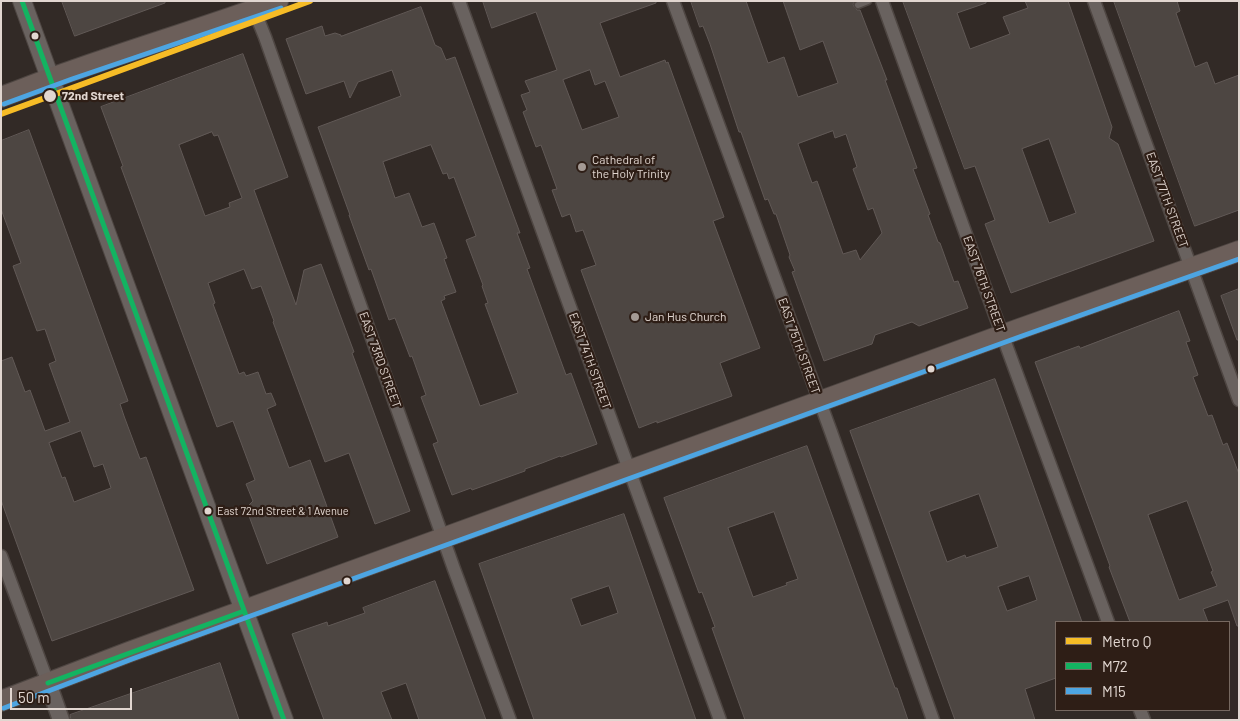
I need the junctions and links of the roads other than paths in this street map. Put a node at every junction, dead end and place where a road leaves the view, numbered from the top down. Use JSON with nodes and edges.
{"nodes":[{"id":1,"x":22,"y":1,"type":"edge"},
{"id":2,"x":278,"y":1,"type":"edge"},
{"id":3,"x":459,"y":1,"type":"edge"},
{"id":4,"x":673,"y":1,"type":"edge"},
{"id":5,"x":868,"y":1,"type":"edge"},
{"id":6,"x":882,"y":1,"type":"edge"},
{"id":7,"x":1094,"y":1,"type":"edge"},
{"id":8,"x":858,"y":5,"type":"dead end"},
{"id":9,"x":252,"y":6,"type":"edge"},
{"id":10,"x":51,"y":78,"type":"junction"},
{"id":11,"x":1,"y":97,"type":"edge"},
{"id":12,"x":1239,"y":251,"type":"edge"},
{"id":13,"x":1191,"y":268,"type":"junction"},
{"id":14,"x":1002,"y":335,"type":"junction"},
{"id":15,"x":1239,"y":400,"type":"edge"},
{"id":16,"x":819,"y":401,"type":"junction"},
{"id":17,"x":630,"y":470,"type":"junction"},
{"id":18,"x":443,"y":538,"type":"junction"},
{"id":19,"x":1,"y":556,"type":"edge"},
{"id":20,"x":244,"y":610,"type":"junction"},
{"id":21,"x":1108,"y":621,"type":"edge"},
{"id":22,"x":48,"y":683,"type":"junction"},
{"id":23,"x":1,"y":700,"type":"edge"},
{"id":24,"x":61,"y":720,"type":"edge"},
{"id":25,"x":284,"y":720,"type":"edge"},
{"id":26,"x":510,"y":720,"type":"edge"},
{"id":27,"x":720,"y":720,"type":"edge"},
{"id":28,"x":933,"y":720,"type":"edge"}],
"edges":[{"from":1,"to":10,"type":"main road"},
{"from":2,"to":9,"type":"main road"},
{"from":3,"to":17,"type":"street","name":"EAST 74TH STREET"},
{"from":4,"to":16,"type":"street","name":"EAST 75TH STREET"},
{"from":5,"to":8,"type":"lane"},
{"from":6,"to":14,"type":"street","name":"EAST 76TH STREET"},
{"from":7,"to":13,"type":"street","name":"EAST 77TH STREET"},
{"from":9,"to":10,"type":"main road"},
{"from":9,"to":18,"type":"street","name":"EAST 73RD STREET"},
{"from":10,"to":11,"type":"main road"},
{"from":10,"to":20,"type":"main road"},
{"from":12,"to":13,"type":"main road"},
{"from":13,"to":14,"type":"main road"},
{"from":13,"to":15,"type":"street","name":"EAST 77TH STREET"},
{"from":14,"to":16,"type":"main road"},
{"from":14,"to":21,"type":"street","name":"EAST 76TH STREET"},
{"from":16,"to":17,"type":"main road"},
{"from":16,"to":28,"type":"street","name":"EAST 75TH STREET"},
{"from":17,"to":18,"type":"main road"},
{"from":17,"to":27,"type":"street","name":"EAST 74TH STREET"},
{"from":18,"to":20,"type":"main road"},
{"from":18,"to":26,"type":"street","name":"EAST 73RD STREET"},
{"from":19,"to":22,"type":"street"},
{"from":20,"to":22,"type":"main road"},
{"from":20,"to":25,"type":"main road"},
{"from":22,"to":23,"type":"main road"},
{"from":22,"to":24,"type":"street"}]}
